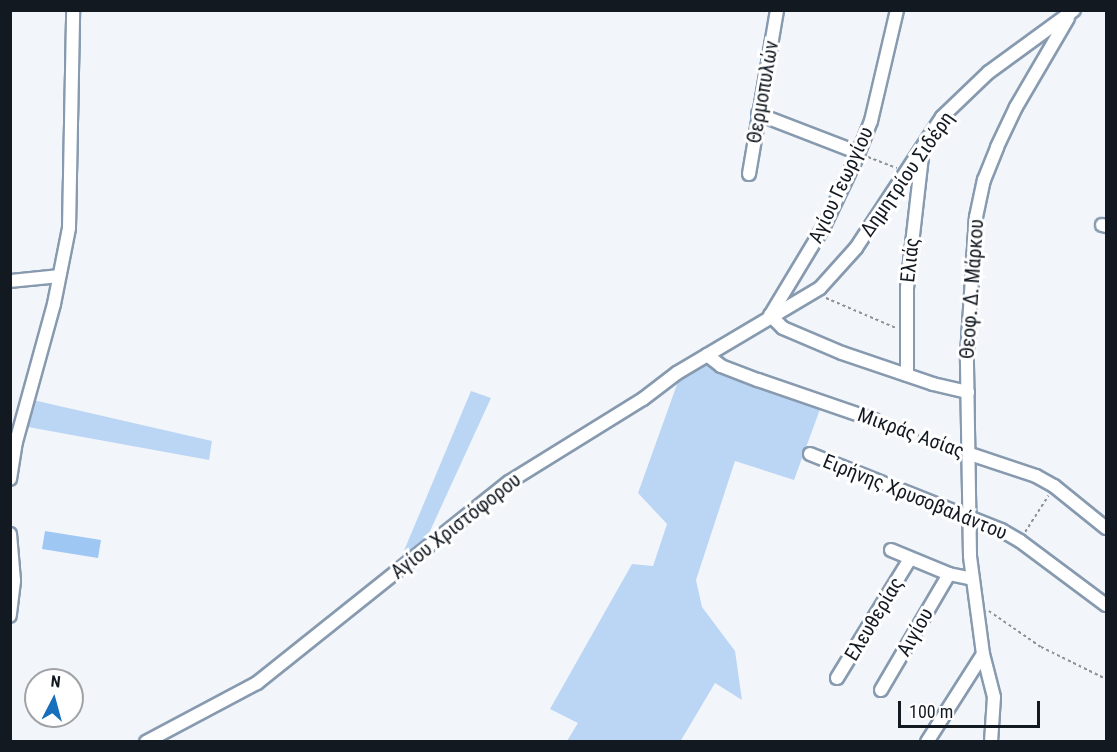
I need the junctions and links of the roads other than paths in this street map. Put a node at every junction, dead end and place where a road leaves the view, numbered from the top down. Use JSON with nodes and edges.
{"nodes":[{"id":1,"x":73,"y":10,"type":"edge"},
{"id":2,"x":777,"y":10,"type":"edge"},
{"id":3,"x":897,"y":10,"type":"edge"},
{"id":4,"x":1073,"y":11,"type":"edge"},
{"id":5,"x":758,"y":114,"type":"junction"},
{"id":6,"x":923,"y":145,"type":"junction"},
{"id":7,"x":858,"y":153,"type":"junction"},
{"id":8,"x":749,"y":174,"type":"dead end"},
{"id":9,"x":59,"y":276,"type":"junction"},
{"id":10,"x":10,"y":280,"type":"edge"},
{"id":11,"x":770,"y":315,"type":"junction"},
{"id":12,"x":707,"y":355,"type":"junction"},
{"id":13,"x":907,"y":375,"type":"junction"},
{"id":14,"x":968,"y":392,"type":"junction"},
{"id":15,"x":874,"y":420,"type":"road end"},
{"id":16,"x":810,"y":454,"type":"dead end"},
{"id":17,"x":970,"y":454,"type":"junction"},
{"id":18,"x":10,"y":479,"type":"edge"},
{"id":19,"x":970,"y":518,"type":"junction"},
{"id":20,"x":1107,"y":528,"type":"edge"},
{"id":21,"x":10,"y":534,"type":"edge"},
{"id":22,"x":891,"y":550,"type":"dead end"},
{"id":23,"x":910,"y":559,"type":"junction"},
{"id":24,"x":949,"y":574,"type":"junction"},
{"id":25,"x":973,"y":584,"type":"junction"},
{"id":26,"x":1107,"y":605,"type":"edge"},
{"id":27,"x":10,"y":616,"type":"edge"},
{"id":28,"x":983,"y":654,"type":"junction"},
{"id":29,"x":837,"y":678,"type":"dead end"},
{"id":30,"x":881,"y":690,"type":"dead end"},
{"id":31,"x":146,"y":741,"type":"edge"},
{"id":32,"x":927,"y":741,"type":"edge"},
{"id":33,"x":991,"y":741,"type":"edge"}],
"edges":[{"from":1,"to":9,"type":"street"},
{"from":2,"to":5,"type":"street","name":"Θερμοπυλών"},
{"from":3,"to":7,"type":"street","name":"Αγίου Γεωργίου"},
{"from":4,"to":6,"type":"street","name":"Δημητρίου Σιδέρη"},
{"from":4,"to":14,"type":"street","name":"Θεοφ. Δ. Μάρκου"},
{"from":5,"to":7,"type":"street"},
{"from":5,"to":8,"type":"street","name":"Θερμοπυλών"},
{"from":6,"to":11,"type":"street","name":"Δημητρίου Σιδέρη"},
{"from":6,"to":13,"type":"street","name":"Ελιάς"},
{"from":7,"to":11,"type":"street","name":"Αγίου Γεωργίου"},
{"from":9,"to":10,"type":"street"},
{"from":9,"to":18,"type":"street"},
{"from":11,"to":12,"type":"street","name":"Αγίου Χριστόφορου"},
{"from":11,"to":13,"type":"street"},
{"from":12,"to":15,"type":"street","name":"Μικράς Ασίας"},
{"from":12,"to":31,"type":"street","name":"Αγίου Χριστόφορου"},
{"from":13,"to":14,"type":"street"},
{"from":14,"to":17,"type":"street","name":"Θεοφ. Δ. Μάρκου"},
{"from":16,"to":19,"type":"street","name":"Ειρήνης Χρυσοβαλάντου"},
{"from":17,"to":19,"type":"street","name":"Θεοφ. Δ. Μάρκου"},
{"from":17,"to":20,"type":"street","name":"Μικράς Ασίας"},
{"from":19,"to":25,"type":"street","name":"Θεοφ. Δ. Μάρκου"},
{"from":19,"to":26,"type":"street","name":"Ειρήνης Χρυσοβαλάντου"},
{"from":21,"to":27,"type":"street"},
{"from":22,"to":23,"type":"street"},
{"from":23,"to":24,"type":"street"},
{"from":23,"to":29,"type":"street","name":"Ελευθερίας"},
{"from":24,"to":25,"type":"street"},
{"from":24,"to":30,"type":"street","name":"Αιγίου"},
{"from":25,"to":28,"type":"street","name":"Θεοφ. Δ. Μάρκου"},
{"from":28,"to":32,"type":"street"},
{"from":28,"to":33,"type":"street","name":"Θεοφ. Δ. Μάρκου"}]}
